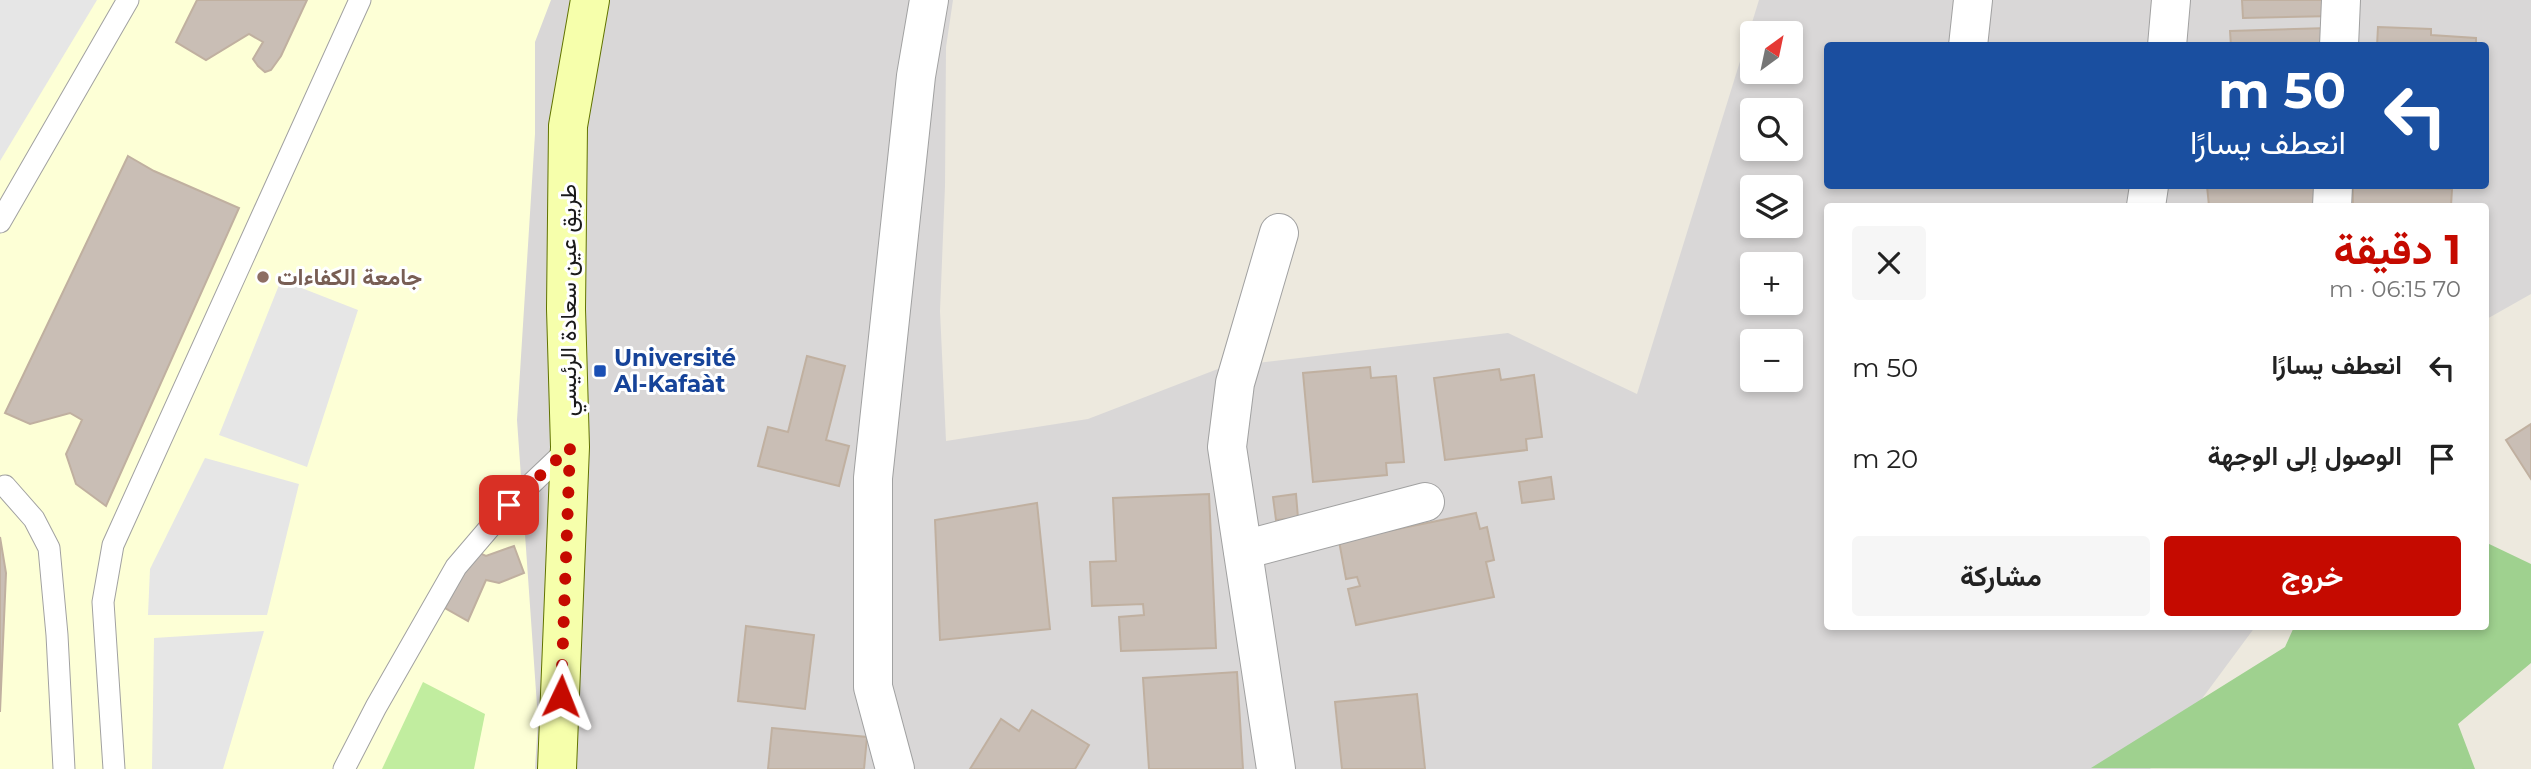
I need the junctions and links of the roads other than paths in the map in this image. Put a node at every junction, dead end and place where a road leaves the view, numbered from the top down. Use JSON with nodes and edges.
{"nodes":[{"id":1,"x":128,"y":0,"type":"edge"},
{"id":2,"x":360,"y":0,"type":"edge"},
{"id":3,"x":590,"y":0,"type":"edge"},
{"id":4,"x":929,"y":0,"type":"edge"},
{"id":5,"x":1973,"y":0,"type":"edge"},
{"id":6,"x":2171,"y":0,"type":"edge"},
{"id":7,"x":2341,"y":0,"type":"edge"},
{"id":8,"x":1968,"y":42,"type":"edge"},
{"id":9,"x":2167,"y":42,"type":"edge"},
{"id":10,"x":2339,"y":42,"type":"edge"},
{"id":11,"x":0,"y":222,"type":"edge"},
{"id":12,"x":1279,"y":233,"type":"dead end"},
{"id":13,"x":570,"y":447,"type":"junction"},
{"id":14,"x":5,"y":486,"type":"dead end"},
{"id":15,"x":1425,"y":502,"type":"dead end"},
{"id":16,"x":1243,"y":550,"type":"junction"},
{"id":17,"x":64,"y":769,"type":"edge"},
{"id":18,"x":114,"y":769,"type":"edge"},
{"id":19,"x":344,"y":769,"type":"edge"},
{"id":20,"x":556,"y":769,"type":"edge"},
{"id":21,"x":895,"y":769,"type":"edge"},
{"id":22,"x":1276,"y":769,"type":"edge"}],
"edges":[{"from":1,"to":11,"type":"lane"},
{"from":2,"to":18,"type":"lane"},
{"from":3,"to":13,"type":"street","name":"طريق عين سعادة الرئيسي"},
{"from":4,"to":21,"type":"street"},
{"from":5,"to":8,"type":"street"},
{"from":6,"to":9,"type":"street"},
{"from":7,"to":10,"type":"street"},
{"from":12,"to":16,"type":"street"},
{"from":13,"to":19,"type":"lane"},
{"from":13,"to":20,"type":"street","name":"طريق عين سعادة الرئيسي"},
{"from":14,"to":17,"type":"lane"},
{"from":15,"to":16,"type":"street"},
{"from":16,"to":22,"type":"street"}]}
